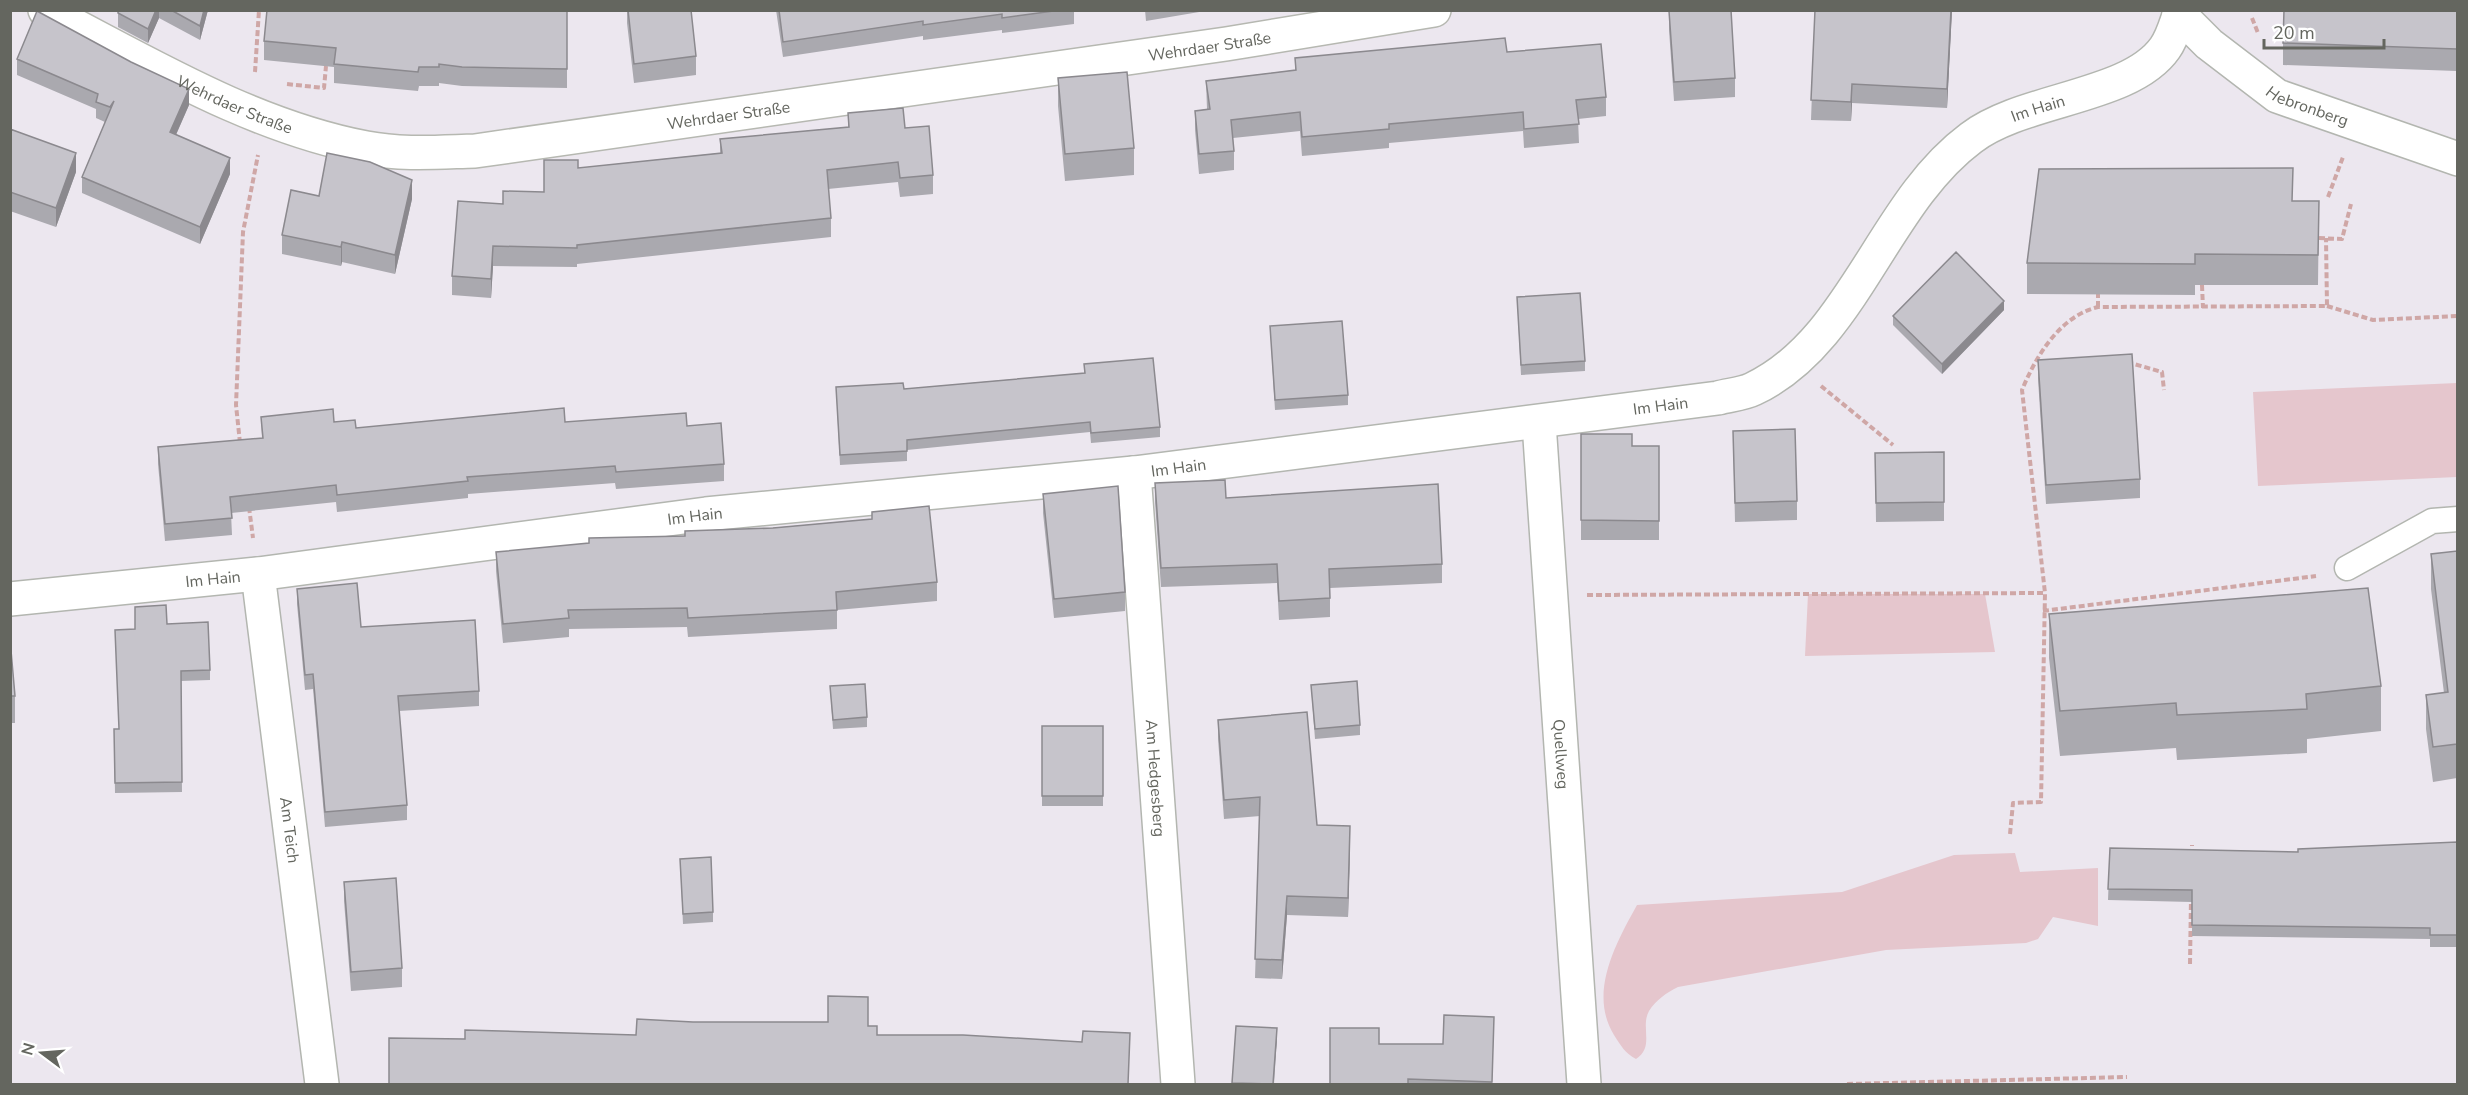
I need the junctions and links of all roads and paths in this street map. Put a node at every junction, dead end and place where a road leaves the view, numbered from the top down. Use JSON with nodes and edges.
{"nodes":[{"id":1,"x":45,"y":10,"type":"edge"},
{"id":2,"x":259,"y":10,"type":"edge"},
{"id":3,"x":1434,"y":10,"type":"edge"},
{"id":4,"x":2180,"y":12,"type":"edge"},
{"id":5,"x":326,"y":66,"type":"edge"},
{"id":6,"x":265,"y":76,"type":"dead end"},
{"id":7,"x":276,"y":80,"type":"dead end"},
{"id":8,"x":2342,"y":159,"type":"dead end"},
{"id":9,"x":2457,"y":159,"type":"edge"},
{"id":10,"x":254,"y":175,"type":"dead end"},
{"id":11,"x":2328,"y":197,"type":"dead end"},
{"id":12,"x":2351,"y":204,"type":"dead end"},
{"id":13,"x":2319,"y":238,"type":"edge"},
{"id":14,"x":2326,"y":238,"type":"junction"},
{"id":15,"x":2202,"y":285,"type":"edge"},
{"id":16,"x":2098,"y":289,"type":"edge"},
{"id":17,"x":2327,"y":306,"type":"junction"},
{"id":18,"x":2098,"y":307,"type":"junction"},
{"id":19,"x":2203,"y":308,"type":"junction"},
{"id":20,"x":2457,"y":316,"type":"edge"},
{"id":21,"x":1793,"y":362,"type":"junction"},
{"id":22,"x":2034,"y":362,"type":"junction"},
{"id":23,"x":2044,"y":362,"type":"edge"},
{"id":24,"x":2120,"y":362,"type":"edge"},
{"id":25,"x":2164,"y":390,"type":"dead end"},
{"id":26,"x":1539,"y":423,"type":"junction"},
{"id":27,"x":1893,"y":445,"type":"dead end"},
{"id":28,"x":242,"y":450,"type":"edge"},
{"id":29,"x":1134,"y":473,"type":"junction"},
{"id":30,"x":247,"y":495,"type":"edge"},
{"id":31,"x":2457,"y":519,"type":"edge"},
{"id":32,"x":2347,"y":568,"type":"joint"},
{"id":33,"x":258,"y":574,"type":"junction"},
{"id":34,"x":2045,"y":594,"type":"junction"},
{"id":35,"x":1551,"y":595,"type":"junction"},
{"id":36,"x":10,"y":599,"type":"edge"},
{"id":37,"x":2043,"y":611,"type":"junction"},
{"id":38,"x":2010,"y":834,"type":"dead end"},
{"id":39,"x":2192,"y":845,"type":"dead end"},
{"id":40,"x":2192,"y":857,"type":"edge"},
{"id":41,"x":2191,"y":892,"type":"edge"},
{"id":42,"x":2190,"y":964,"type":"dead end"},
{"id":43,"x":2127,"y":1077,"type":"dead end"},
{"id":44,"x":322,"y":1084,"type":"edge"},
{"id":45,"x":1178,"y":1084,"type":"edge"},
{"id":46,"x":1584,"y":1084,"type":"edge"},
{"id":47,"x":1847,"y":1084,"type":"edge"}],
"edges":[{"from":1,"to":3,"type":"street","name":"Wehrdaer Straße"},
{"from":2,"to":6,"type":"path"},
{"from":4,"to":9,"type":"street","name":"Hebronberg"},
{"from":4,"to":21,"type":"street","name":"Im Hain"},
{"from":5,"to":7,"type":"path"},
{"from":8,"to":11,"type":"path"},
{"from":10,"to":28,"type":"path"},
{"from":12,"to":14,"type":"path"},
{"from":13,"to":14,"type":"path"},
{"from":14,"to":17,"type":"path"},
{"from":15,"to":19,"type":"path"},
{"from":16,"to":18,"type":"path"},
{"from":17,"to":19,"type":"path"},
{"from":17,"to":20,"type":"path"},
{"from":18,"to":19,"type":"path"},
{"from":18,"to":22,"type":"path"},
{"from":21,"to":26,"type":"street","name":"Im Hain"},
{"from":21,"to":27,"type":"path"},
{"from":22,"to":23,"type":"path"},
{"from":22,"to":34,"type":"path"},
{"from":24,"to":25,"type":"path"},
{"from":26,"to":29,"type":"street","name":"Im Hain"},
{"from":26,"to":35,"type":"street","name":"Quellweg"},
{"from":29,"to":33,"type":"street","name":"Im Hain"},
{"from":29,"to":45,"type":"street","name":"Am Hedgesberg"},
{"from":30,"to":33,"type":"path"},
{"from":31,"to":32,"type":"lane"},
{"from":32,"to":37,"type":"path"},
{"from":33,"to":36,"type":"street","name":"Im Hain"},
{"from":33,"to":44,"type":"street","name":"Am Teich"},
{"from":34,"to":35,"type":"path"},
{"from":34,"to":37,"type":"path"},
{"from":35,"to":46,"type":"street","name":"Quellweg"},
{"from":37,"to":38,"type":"path"},
{"from":39,"to":40,"type":"path"},
{"from":41,"to":42,"type":"path"},
{"from":43,"to":47,"type":"path"}]}
